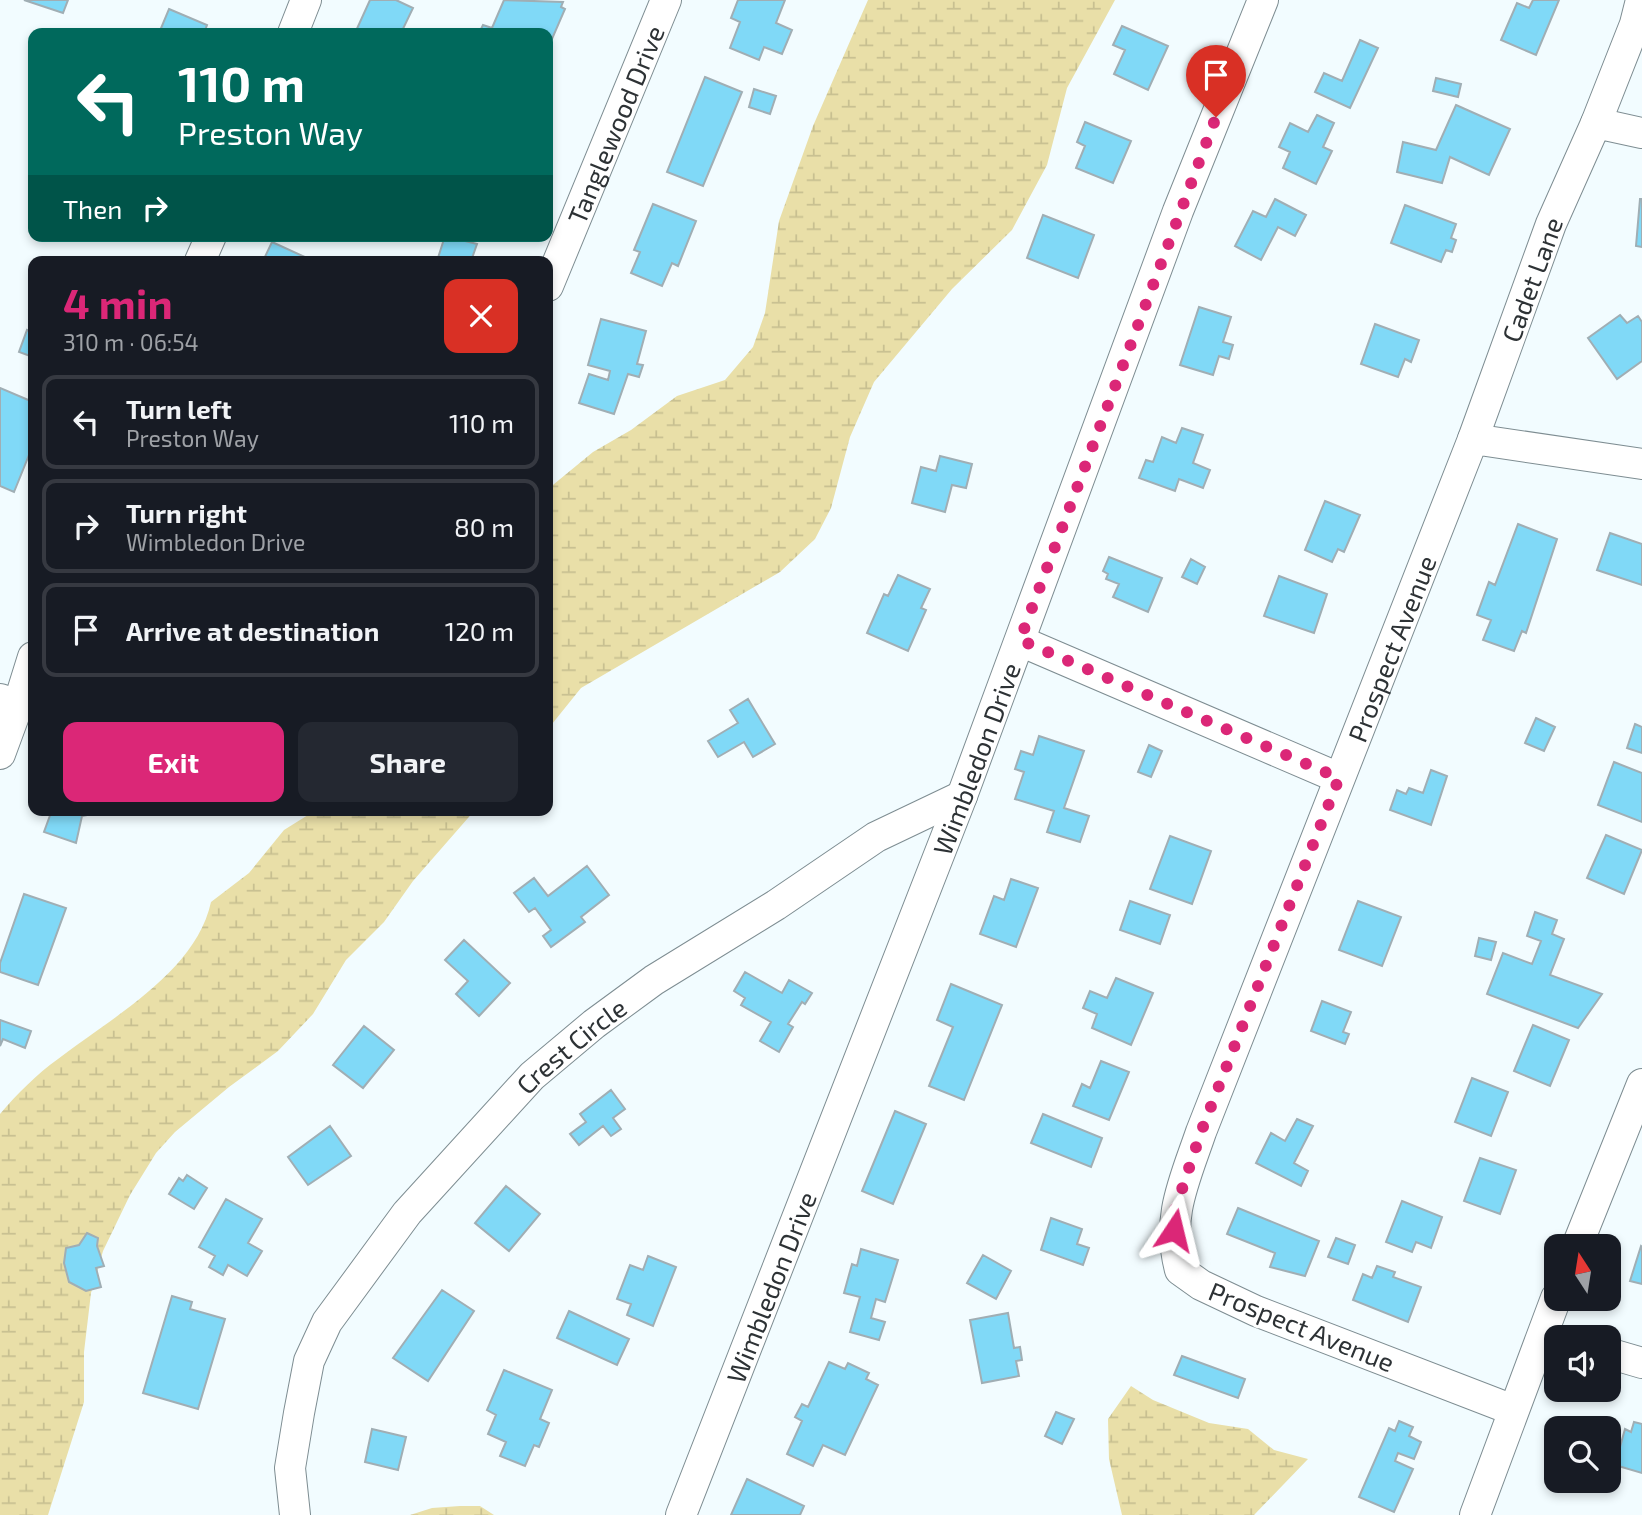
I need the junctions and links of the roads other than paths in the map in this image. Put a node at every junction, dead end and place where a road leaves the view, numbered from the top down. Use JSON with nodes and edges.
{"nodes":[{"id":1,"x":306,"y":0,"type":"edge"},
{"id":2,"x":666,"y":0,"type":"edge"},
{"id":3,"x":1263,"y":0,"type":"edge"},
{"id":4,"x":1641,"y":0,"type":"edge"},
{"id":5,"x":295,"y":28,"type":"edge"},
{"id":6,"x":1595,"y":123,"type":"junction"},
{"id":7,"x":1642,"y":133,"type":"edge"},
{"id":8,"x":553,"y":274,"type":"edge"},
{"id":9,"x":1473,"y":439,"type":"junction"},
{"id":10,"x":1642,"y":464,"type":"edge"},
{"id":11,"x":1020,"y":640,"type":"junction"},
{"id":12,"x":28,"y":671,"type":"edge"},
{"id":13,"x":17,"y":702,"type":"edge"},
{"id":14,"x":0,"y":754,"type":"edge"},
{"id":15,"x":1339,"y":778,"type":"junction"},
{"id":16,"x":962,"y":796,"type":"junction"},
{"id":17,"x":1642,"y":1084,"type":"edge"},
{"id":18,"x":1636,"y":1120,"type":"edge"},
{"id":19,"x":1583,"y":1234,"type":"edge"},
{"id":20,"x":1544,"y":1345,"type":"edge"},
{"id":21,"x":1621,"y":1357,"type":"edge"},
{"id":22,"x":1642,"y":1363,"type":"edge"},
{"id":23,"x":1513,"y":1410,"type":"junction"},
{"id":24,"x":295,"y":1515,"type":"edge"},
{"id":25,"x":681,"y":1515,"type":"edge"},
{"id":26,"x":1475,"y":1515,"type":"edge"}],
"edges":[{"from":1,"to":5,"type":"street"},
{"from":2,"to":8,"type":"street","name":"Tanglewood Drive"},
{"from":3,"to":11,"type":"street","name":"Wimbledon Drive"},
{"from":4,"to":6,"type":"street","name":"Cadet Lane"},
{"from":6,"to":7,"type":"street"},
{"from":6,"to":9,"type":"street","name":"Cadet Lane"},
{"from":9,"to":10,"type":"street"},
{"from":9,"to":15,"type":"street","name":"Prospect Avenue"},
{"from":11,"to":15,"type":"street"},
{"from":11,"to":16,"type":"street","name":"Wimbledon Drive"},
{"from":12,"to":13,"type":"street"},
{"from":13,"to":14,"type":"street"},
{"from":15,"to":23,"type":"street","name":"Prospect Avenue"},
{"from":16,"to":24,"type":"street","name":"Crest Circle"},
{"from":16,"to":25,"type":"street","name":"Wimbledon Drive"},
{"from":17,"to":18,"type":"street"},
{"from":18,"to":19,"type":"street"},
{"from":20,"to":23,"type":"street"},
{"from":21,"to":22,"type":"street"},
{"from":23,"to":26,"type":"street"}]}
